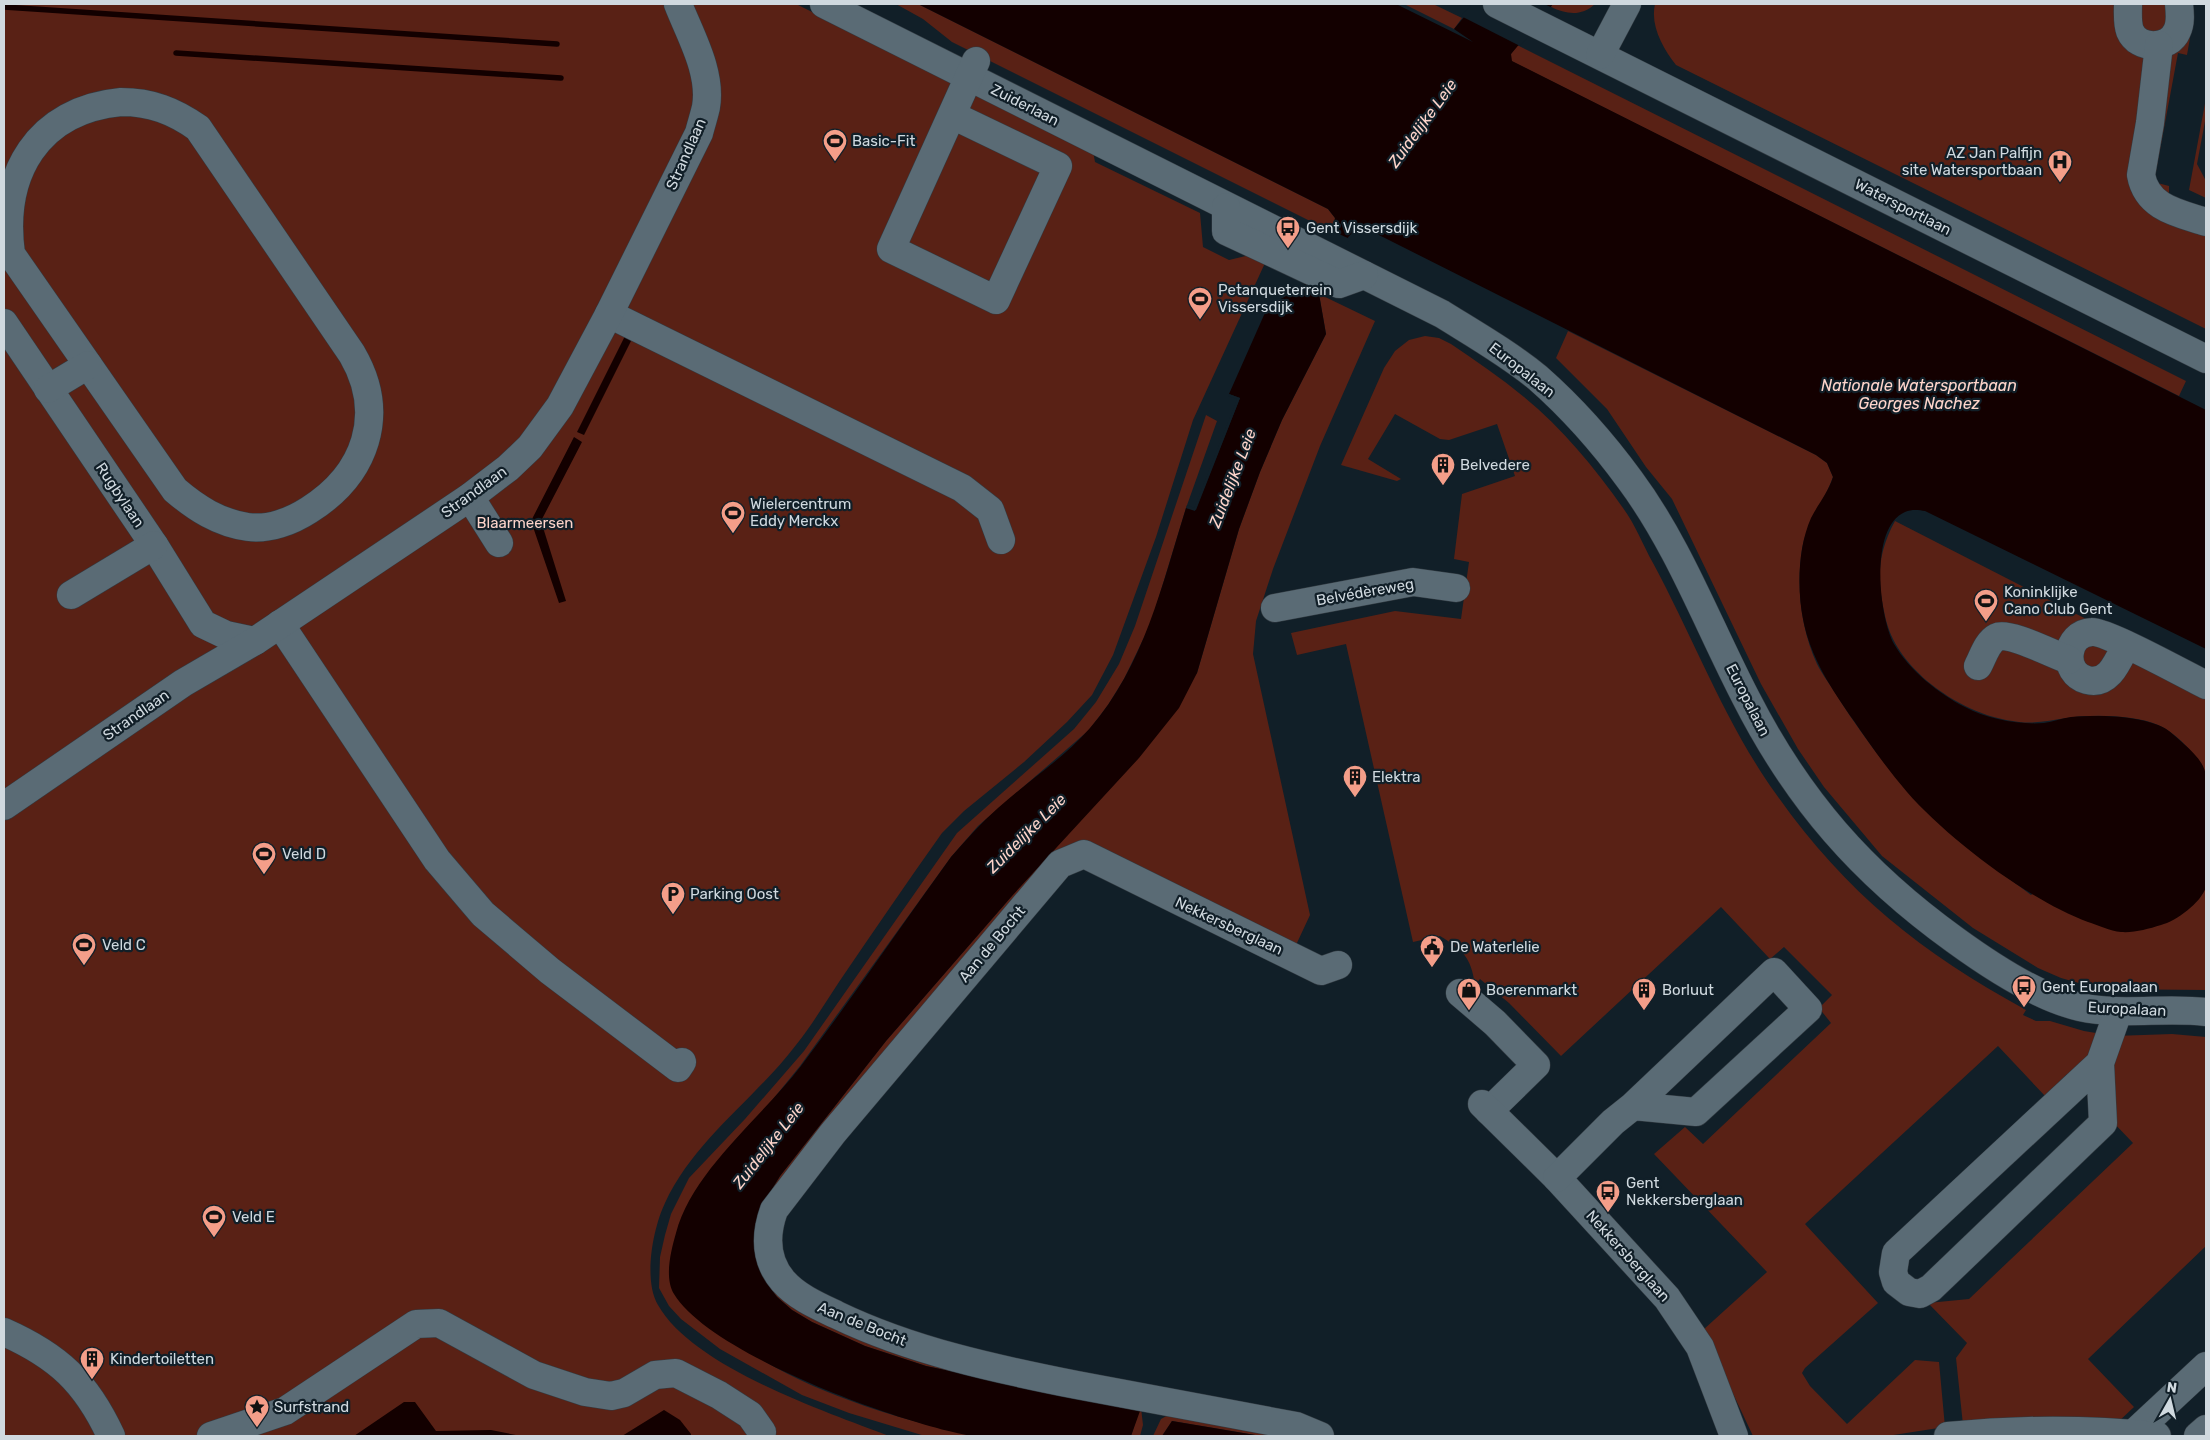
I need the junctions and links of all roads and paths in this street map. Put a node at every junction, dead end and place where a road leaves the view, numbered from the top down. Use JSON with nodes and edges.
{"nodes":[{"id":1,"x":678,"y":4,"type":"edge"},
{"id":2,"x":824,"y":4,"type":"edge"},
{"id":3,"x":1498,"y":4,"type":"edge"},
{"id":4,"x":1628,"y":4,"type":"edge"},
{"id":5,"x":2128,"y":4,"type":"edge"},
{"id":6,"x":2179,"y":4,"type":"edge"},
{"id":7,"x":2159,"y":45,"type":"junction"},
{"id":8,"x":1600,"y":55,"type":"junction"},
{"id":9,"x":973,"y":69,"type":"junction"},
{"id":10,"x":952,"y":115,"type":"junction"},
{"id":11,"x":2206,"y":222,"type":"edge"},
{"id":12,"x":1350,"y":275,"type":"joint"},
{"id":13,"x":609,"y":314,"type":"junction"},
{"id":14,"x":4,"y":323,"type":"edge"},
{"id":15,"x":2206,"y":359,"type":"edge"},
{"id":16,"x":88,"y":365,"type":"junction"},
{"id":17,"x":48,"y":389,"type":"junction"},
{"id":18,"x":470,"y":497,"type":"junction"},
{"id":19,"x":1002,"y":540,"type":"dead end"},
{"id":20,"x":499,"y":543,"type":"dead end"},
{"id":21,"x":154,"y":545,"type":"junction"},
{"id":22,"x":1456,"y":588,"type":"dead end"},
{"id":23,"x":71,"y":595,"type":"dead end"},
{"id":24,"x":1275,"y":608,"type":"dead end"},
{"id":25,"x":280,"y":624,"type":"junction"},
{"id":26,"x":255,"y":641,"type":"junction"},
{"id":27,"x":2126,"y":645,"type":"junction"},
{"id":28,"x":2069,"y":660,"type":"junction"},
{"id":29,"x":1978,"y":666,"type":"dead end"},
{"id":30,"x":2206,"y":685,"type":"edge"},
{"id":31,"x":4,"y":806,"type":"edge"},
{"id":32,"x":1122,"y":873,"type":"joint"},
{"id":33,"x":1338,"y":965,"type":"dead end"},
{"id":34,"x":1460,"y":993,"type":"dead end"},
{"id":35,"x":2118,"y":1012,"type":"junction"},
{"id":36,"x":2206,"y":1012,"type":"edge"},
{"id":37,"x":682,"y":1062,"type":"dead end"},
{"id":38,"x":2100,"y":1062,"type":"junction"},
{"id":39,"x":1633,"y":1106,"type":"junction"},
{"id":40,"x":1557,"y":1178,"type":"junction"},
{"id":41,"x":4,"y":1332,"type":"edge"},
{"id":42,"x":2206,"y":1366,"type":"edge"},
{"id":43,"x":2206,"y":1428,"type":"edge"},
{"id":44,"x":2145,"y":1435,"type":"edge"},
{"id":45,"x":110,"y":1436,"type":"edge"},
{"id":46,"x":211,"y":1436,"type":"edge"},
{"id":47,"x":760,"y":1436,"type":"edge"},
{"id":48,"x":1320,"y":1436,"type":"edge"},
{"id":49,"x":1734,"y":1436,"type":"edge"},
{"id":50,"x":1948,"y":1436,"type":"edge"},
{"id":51,"x":2198,"y":1436,"type":"edge"}],
"edges":[{"from":1,"to":13,"type":"street","name":"Strandlaan"},
{"from":2,"to":9,"type":"street","name":"Zuiderlaan"},
{"from":3,"to":8,"type":"street","name":"Watersportlaan"},
{"from":4,"to":8,"type":"street"},
{"from":5,"to":7,"type":"street"},
{"from":6,"to":7,"type":"street"},
{"from":7,"to":11,"type":"street"},
{"from":8,"to":15,"type":"street","name":"Watersportlaan"},
{"from":9,"to":10,"type":"street"},
{"from":9,"to":12,"type":"street","name":"Zuiderlaan"},
{"from":10,"to":10,"type":"street"},
{"from":12,"to":35,"type":"street","name":"Europalaan"},
{"from":13,"to":18,"type":"street","name":"Strandlaan"},
{"from":13,"to":19,"type":"street"},
{"from":14,"to":17,"type":"street","name":"Rugbylaan"},
{"from":16,"to":16,"type":"street"},
{"from":16,"to":17,"type":"street"},
{"from":17,"to":21,"type":"street","name":"Rugbylaan"},
{"from":18,"to":20,"type":"street"},
{"from":18,"to":25,"type":"street","name":"Strandlaan"},
{"from":21,"to":23,"type":"street"},
{"from":21,"to":26,"type":"street","name":"Rugbylaan"},
{"from":22,"to":24,"type":"street","name":"Belvédèreweg"},
{"from":25,"to":26,"type":"street","name":"Strandlaan"},
{"from":25,"to":37,"type":"street"},
{"from":26,"to":31,"type":"street","name":"Strandlaan"},
{"from":27,"to":28,"type":"street"},
{"from":27,"to":28,"type":"street"},
{"from":27,"to":30,"type":"street"},
{"from":28,"to":29,"type":"street"},
{"from":32,"to":33,"type":"street","name":"Nekkersberglaan"},
{"from":32,"to":48,"type":"street","name":"Aan de Bocht"},
{"from":34,"to":40,"type":"street","name":"Nekkersberglaan"},
{"from":35,"to":36,"type":"street","name":"Europalaan"},
{"from":35,"to":38,"type":"street"},
{"from":38,"to":38,"type":"street"},
{"from":39,"to":39,"type":"street"},
{"from":39,"to":40,"type":"street"},
{"from":40,"to":49,"type":"street","name":"Nekkersberglaan"},
{"from":41,"to":45,"type":"street"},
{"from":42,"to":44,"type":"street"},
{"from":43,"to":51,"type":"street"},
{"from":44,"to":50,"type":"street"},
{"from":46,"to":47,"type":"street"}]}
